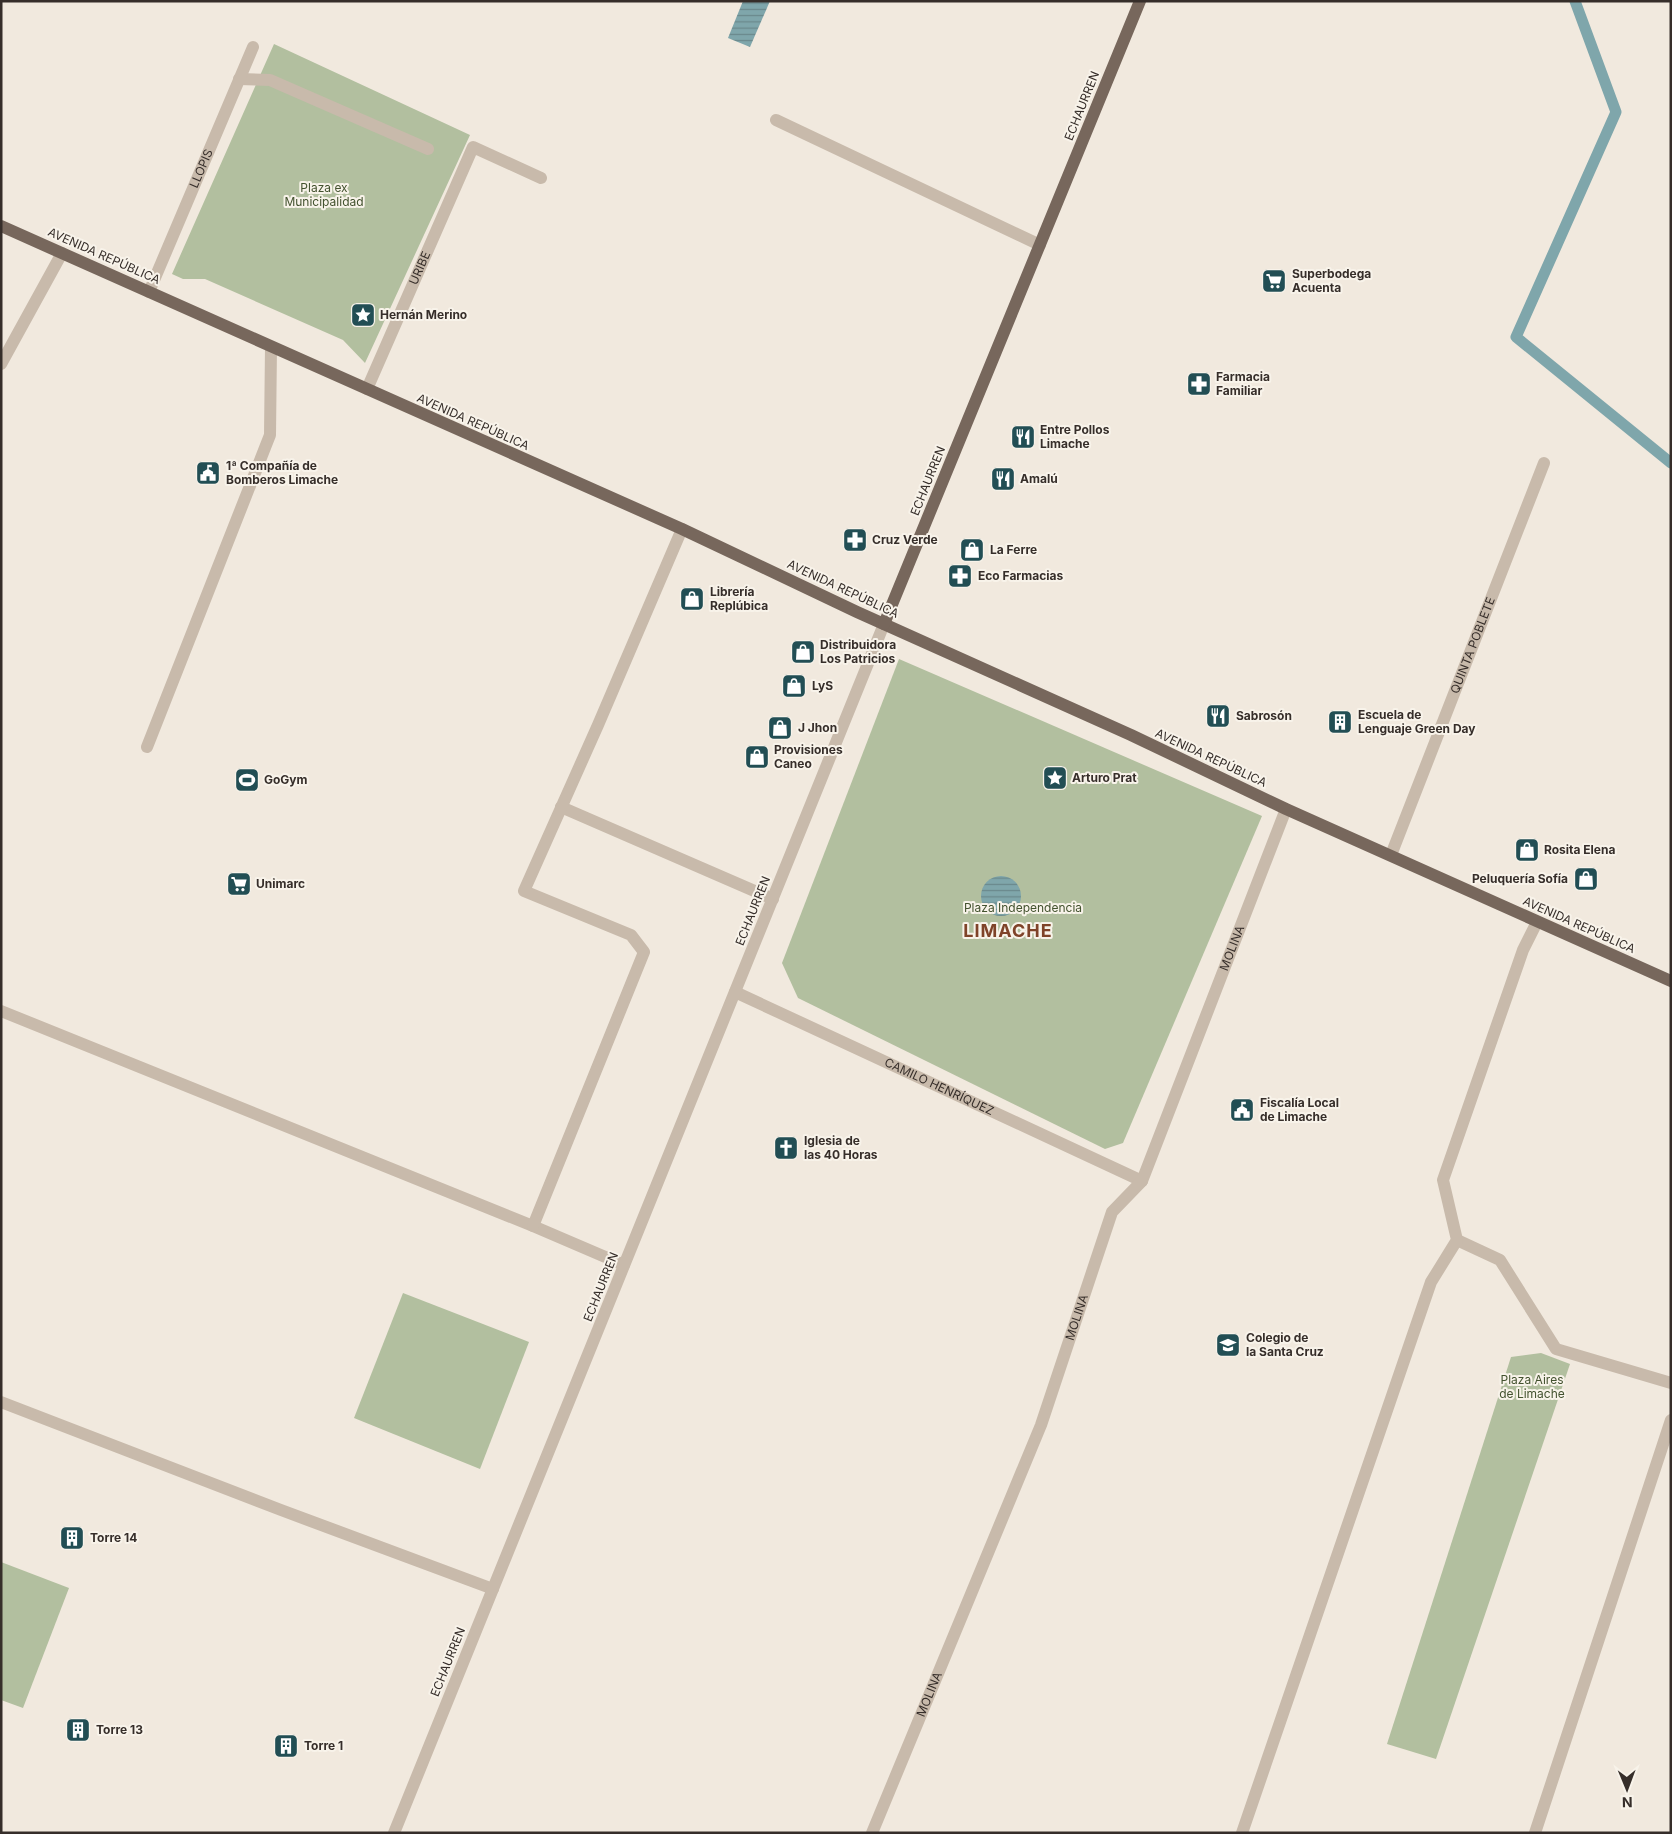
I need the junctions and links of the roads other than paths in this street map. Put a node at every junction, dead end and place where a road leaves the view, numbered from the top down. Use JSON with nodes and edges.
{"nodes":[{"id":1,"x":1140,"y":1,"type":"edge"},
{"id":2,"x":253,"y":47,"type":"dead end"},
{"id":3,"x":239,"y":79,"type":"junction"},
{"id":4,"x":776,"y":120,"type":"dead end"},
{"id":5,"x":428,"y":149,"type":"dead end"},
{"id":6,"x":541,"y":178,"type":"dead end"},
{"id":7,"x":1,"y":226,"type":"edge"},
{"id":8,"x":1040,"y":245,"type":"junction"},
{"id":9,"x":62,"y":253,"type":"junction"},
{"id":10,"x":149,"y":292,"type":"junction"},
{"id":11,"x":271,"y":347,"type":"junction"},
{"id":12,"x":1,"y":364,"type":"edge"},
{"id":13,"x":367,"y":390,"type":"junction"},
{"id":14,"x":1544,"y":463,"type":"dead end"},
{"id":15,"x":682,"y":529,"type":"junction"},
{"id":16,"x":884,"y":624,"type":"junction"},
{"id":17,"x":147,"y":747,"type":"dead end"},
{"id":18,"x":561,"y":807,"type":"junction"},
{"id":19,"x":1286,"y":809,"type":"junction"},
{"id":20,"x":1391,"y":854,"type":"junction"},
{"id":21,"x":773,"y":898,"type":"junction"},
{"id":22,"x":1537,"y":922,"type":"junction"},
{"id":23,"x":1671,"y":981,"type":"edge"},
{"id":24,"x":735,"y":992,"type":"junction"},
{"id":25,"x":1,"y":1011,"type":"edge"},
{"id":26,"x":1142,"y":1181,"type":"junction"},
{"id":27,"x":533,"y":1226,"type":"junction"},
{"id":28,"x":1457,"y":1240,"type":"junction"},
{"id":29,"x":624,"y":1265,"type":"junction"},
{"id":30,"x":1671,"y":1383,"type":"edge"},
{"id":31,"x":1,"y":1402,"type":"edge"},
{"id":32,"x":1671,"y":1420,"type":"edge"},
{"id":33,"x":493,"y":1589,"type":"junction"},
{"id":34,"x":394,"y":1833,"type":"edge"},
{"id":35,"x":872,"y":1833,"type":"edge"},
{"id":36,"x":1242,"y":1833,"type":"edge"},
{"id":37,"x":1534,"y":1833,"type":"edge"}],
"edges":[{"from":1,"to":8,"type":"main road","name":"ECHAURREN"},
{"from":2,"to":3,"type":"street","name":"LLOPIS"},
{"from":3,"to":5,"type":"street"},
{"from":3,"to":10,"type":"street","name":"LLOPIS"},
{"from":4,"to":8,"type":"street"},
{"from":6,"to":13,"type":"street","name":"URIBE"},
{"from":7,"to":9,"type":"main road","name":"AVENIDA REPÚBLICA"},
{"from":8,"to":16,"type":"main road","name":"ECHAURREN"},
{"from":9,"to":10,"type":"main road","name":"AVENIDA REPÚBLICA"},
{"from":9,"to":12,"type":"street"},
{"from":10,"to":11,"type":"main road","name":"AVENIDA REPÚBLICA"},
{"from":11,"to":13,"type":"main road","name":"AVENIDA REPÚBLICA"},
{"from":11,"to":17,"type":"street"},
{"from":13,"to":15,"type":"main road","name":"AVENIDA REPÚBLICA"},
{"from":14,"to":20,"type":"street","name":"QUINTA POBLETE"},
{"from":15,"to":16,"type":"main road","name":"AVENIDA REPÚBLICA"},
{"from":15,"to":18,"type":"street"},
{"from":16,"to":19,"type":"main road","name":"AVENIDA REPÚBLICA"},
{"from":16,"to":21,"type":"street","name":"ECHAURREN"},
{"from":18,"to":21,"type":"street"},
{"from":18,"to":27,"type":"street"},
{"from":19,"to":20,"type":"main road","name":"AVENIDA REPÚBLICA"},
{"from":19,"to":26,"type":"street","name":"MOLINA"},
{"from":20,"to":22,"type":"main road","name":"AVENIDA REPÚBLICA"},
{"from":21,"to":24,"type":"street","name":"ECHAURREN"},
{"from":22,"to":23,"type":"main road","name":"AVENIDA REPÚBLICA"},
{"from":22,"to":28,"type":"street"},
{"from":24,"to":26,"type":"street","name":"CAMILO HENRÍQUEZ"},
{"from":24,"to":29,"type":"street","name":"ECHAURREN"},
{"from":25,"to":27,"type":"street"},
{"from":26,"to":35,"type":"street","name":"MOLINA"},
{"from":27,"to":29,"type":"street"},
{"from":28,"to":30,"type":"street"},
{"from":28,"to":36,"type":"street"},
{"from":29,"to":33,"type":"street","name":"ECHAURREN"},
{"from":31,"to":33,"type":"street"},
{"from":32,"to":37,"type":"street"},
{"from":33,"to":34,"type":"street","name":"ECHAURREN"}]}
